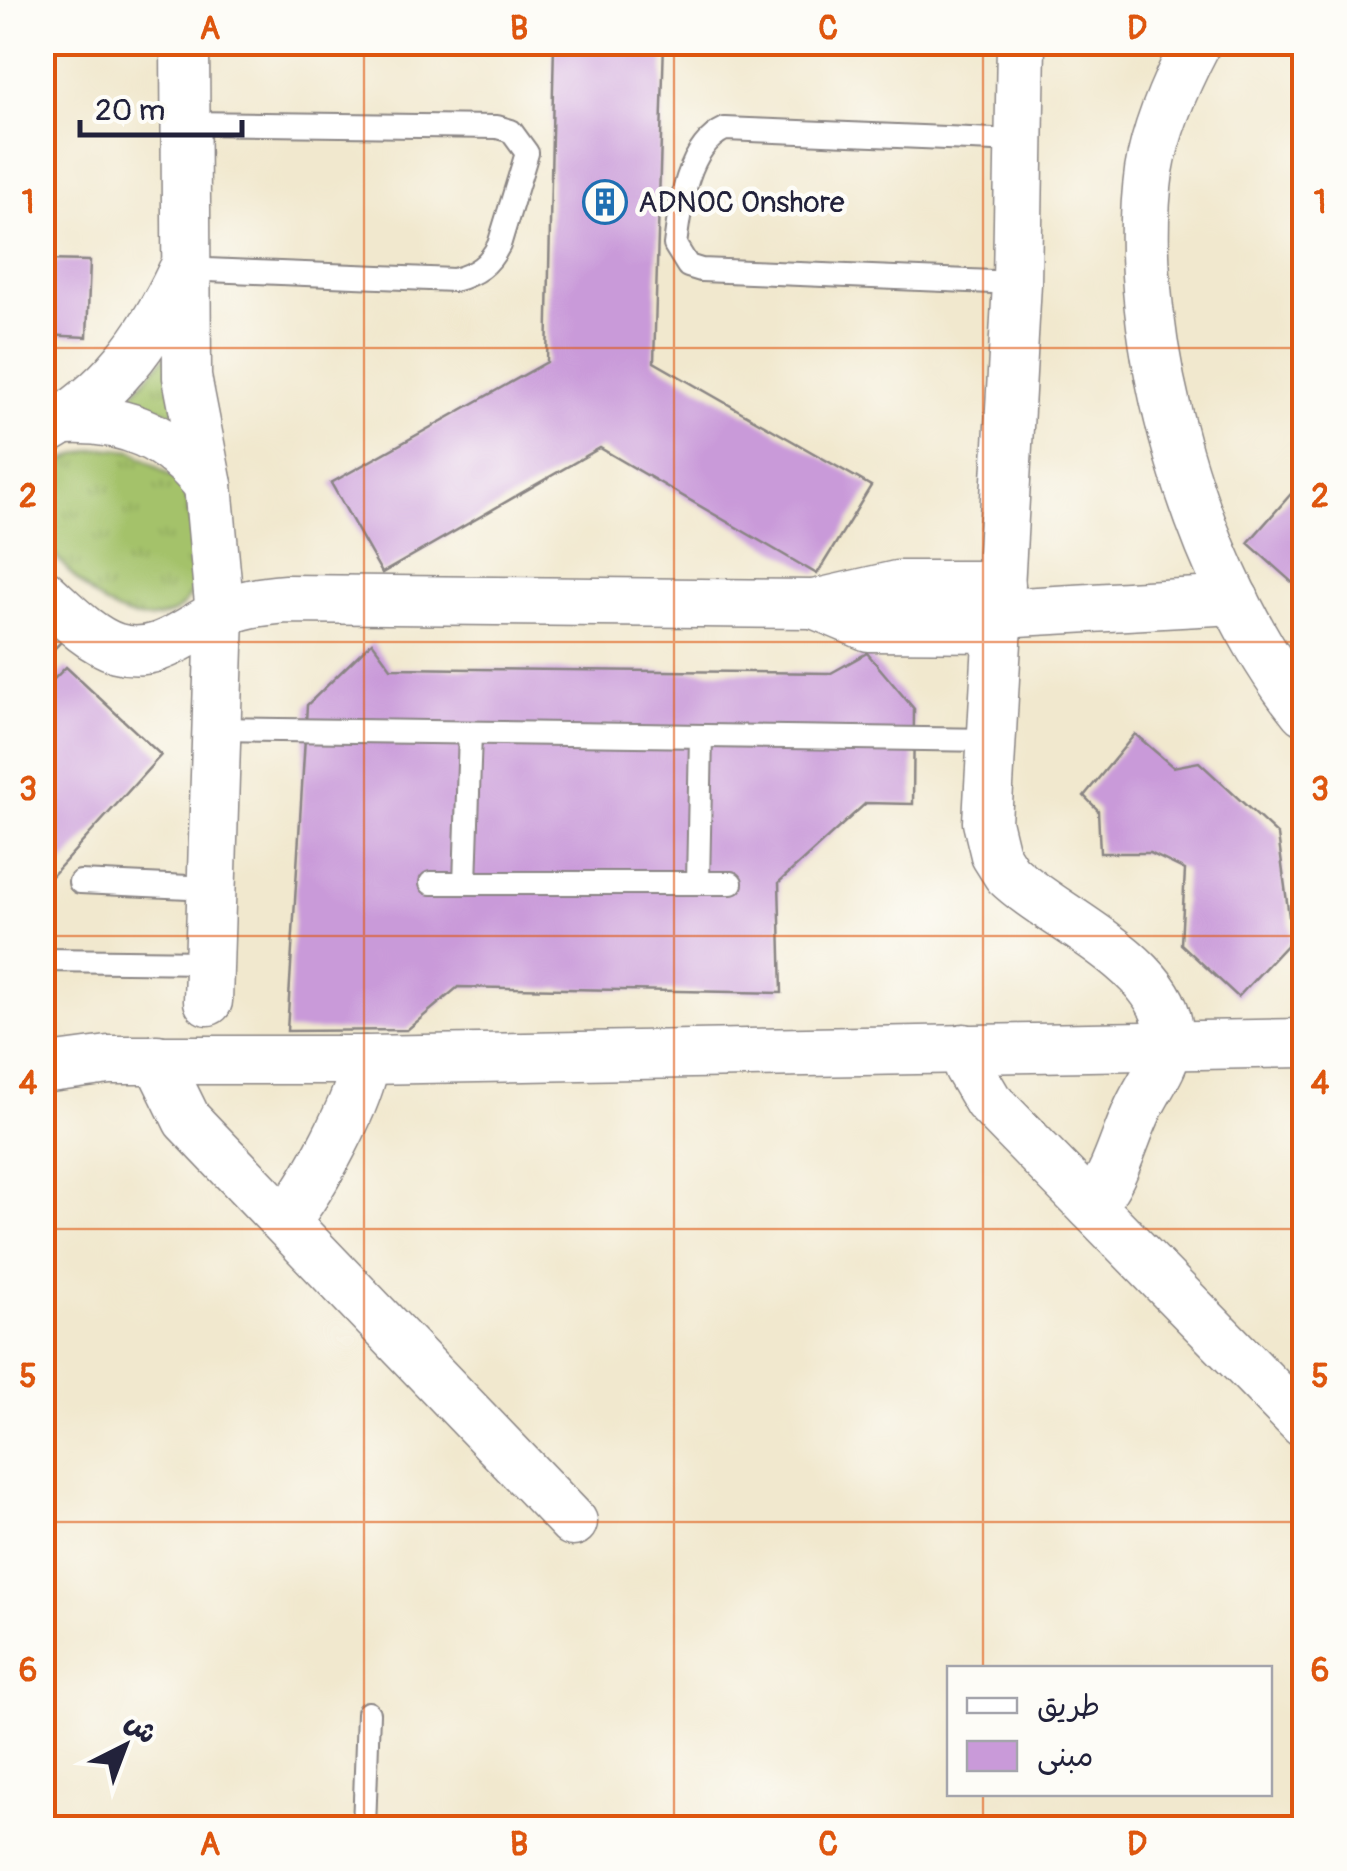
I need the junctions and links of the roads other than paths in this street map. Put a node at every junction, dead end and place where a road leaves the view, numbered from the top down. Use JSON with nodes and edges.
{"nodes":[{"id":1,"x":185,"y":42,"type":"edge"},
{"id":2,"x":1021,"y":42,"type":"edge"},
{"id":3,"x":1196,"y":42,"type":"edge"},
{"id":4,"x":184,"y":122,"type":"junction"},
{"id":5,"x":1019,"y":141,"type":"junction"},
{"id":6,"x":183,"y":269,"type":"junction"},
{"id":7,"x":1017,"y":283,"type":"junction"},
{"id":8,"x":54,"y":426,"type":"edge"},
{"id":9,"x":208,"y":485,"type":"junction"},
{"id":10,"x":42,"y":592,"type":"edge"},
{"id":11,"x":1234,"y":600,"type":"junction"},
{"id":12,"x":1000,"y":609,"type":"junction"},
{"id":13,"x":220,"y":614,"type":"junction"},
{"id":14,"x":1304,"y":711,"type":"edge"},
{"id":15,"x":216,"y":729,"type":"junction"},
{"id":16,"x":470,"y":733,"type":"junction"},
{"id":17,"x":701,"y":736,"type":"junction"},
{"id":18,"x":992,"y":740,"type":"junction"},
{"id":19,"x":80,"y":882,"type":"dead end"},
{"id":20,"x":698,"y":882,"type":"junction"},
{"id":21,"x":430,"y":883,"type":"dead end"},
{"id":22,"x":466,"y":883,"type":"junction"},
{"id":23,"x":731,"y":883,"type":"dead end"},
{"id":24,"x":211,"y":888,"type":"junction"},
{"id":25,"x":42,"y":960,"type":"edge"},
{"id":26,"x":209,"y":981,"type":"joint"},
{"id":27,"x":1304,"y":1043,"type":"edge"},
{"id":28,"x":1168,"y":1046,"type":"junction"},
{"id":29,"x":964,"y":1048,"type":"junction"},
{"id":30,"x":157,"y":1060,"type":"junction"},
{"id":31,"x":365,"y":1060,"type":"junction"},
{"id":32,"x":42,"y":1069,"type":"edge"},
{"id":33,"x":1091,"y":1206,"type":"junction"},
{"id":34,"x":286,"y":1220,"type":"junction"},
{"id":35,"x":1304,"y":1424,"type":"edge"},
{"id":36,"x":574,"y":1522,"type":"dead end"},
{"id":37,"x":368,"y":1713,"type":"dead end"},
{"id":38,"x":364,"y":1828,"type":"edge"}],
"edges":[{"from":1,"to":4,"type":"street"},
{"from":2,"to":5,"type":"street"},
{"from":3,"to":11,"type":"street"},
{"from":4,"to":6,"type":"street"},
{"from":4,"to":6,"type":"lane"},
{"from":5,"to":7,"type":"street"},
{"from":5,"to":7,"type":"lane"},
{"from":6,"to":8,"type":"street"},
{"from":6,"to":9,"type":"street"},
{"from":7,"to":12,"type":"street"},
{"from":8,"to":9,"type":"street"},
{"from":9,"to":13,"type":"street"},
{"from":10,"to":13,"type":"street"},
{"from":11,"to":12,"type":"street"},
{"from":11,"to":14,"type":"street"},
{"from":12,"to":13,"type":"street"},
{"from":12,"to":18,"type":"street"},
{"from":13,"to":15,"type":"street"},
{"from":15,"to":16,"type":"lane"},
{"from":15,"to":24,"type":"street"},
{"from":16,"to":17,"type":"lane"},
{"from":16,"to":22,"type":"lane"},
{"from":17,"to":18,"type":"lane"},
{"from":17,"to":20,"type":"lane"},
{"from":18,"to":28,"type":"street"},
{"from":19,"to":24,"type":"lane"},
{"from":20,"to":22,"type":"lane"},
{"from":20,"to":23,"type":"lane"},
{"from":21,"to":22,"type":"lane"},
{"from":24,"to":26,"type":"street"},
{"from":25,"to":26,"type":"lane"},
{"from":27,"to":28,"type":"street"},
{"from":28,"to":29,"type":"street"},
{"from":28,"to":33,"type":"street"},
{"from":29,"to":31,"type":"street"},
{"from":29,"to":33,"type":"street"},
{"from":30,"to":31,"type":"street"},
{"from":30,"to":32,"type":"street"},
{"from":30,"to":34,"type":"street"},
{"from":31,"to":34,"type":"street"},
{"from":33,"to":35,"type":"street"},
{"from":34,"to":36,"type":"street"},
{"from":37,"to":38,"type":"lane"}]}
